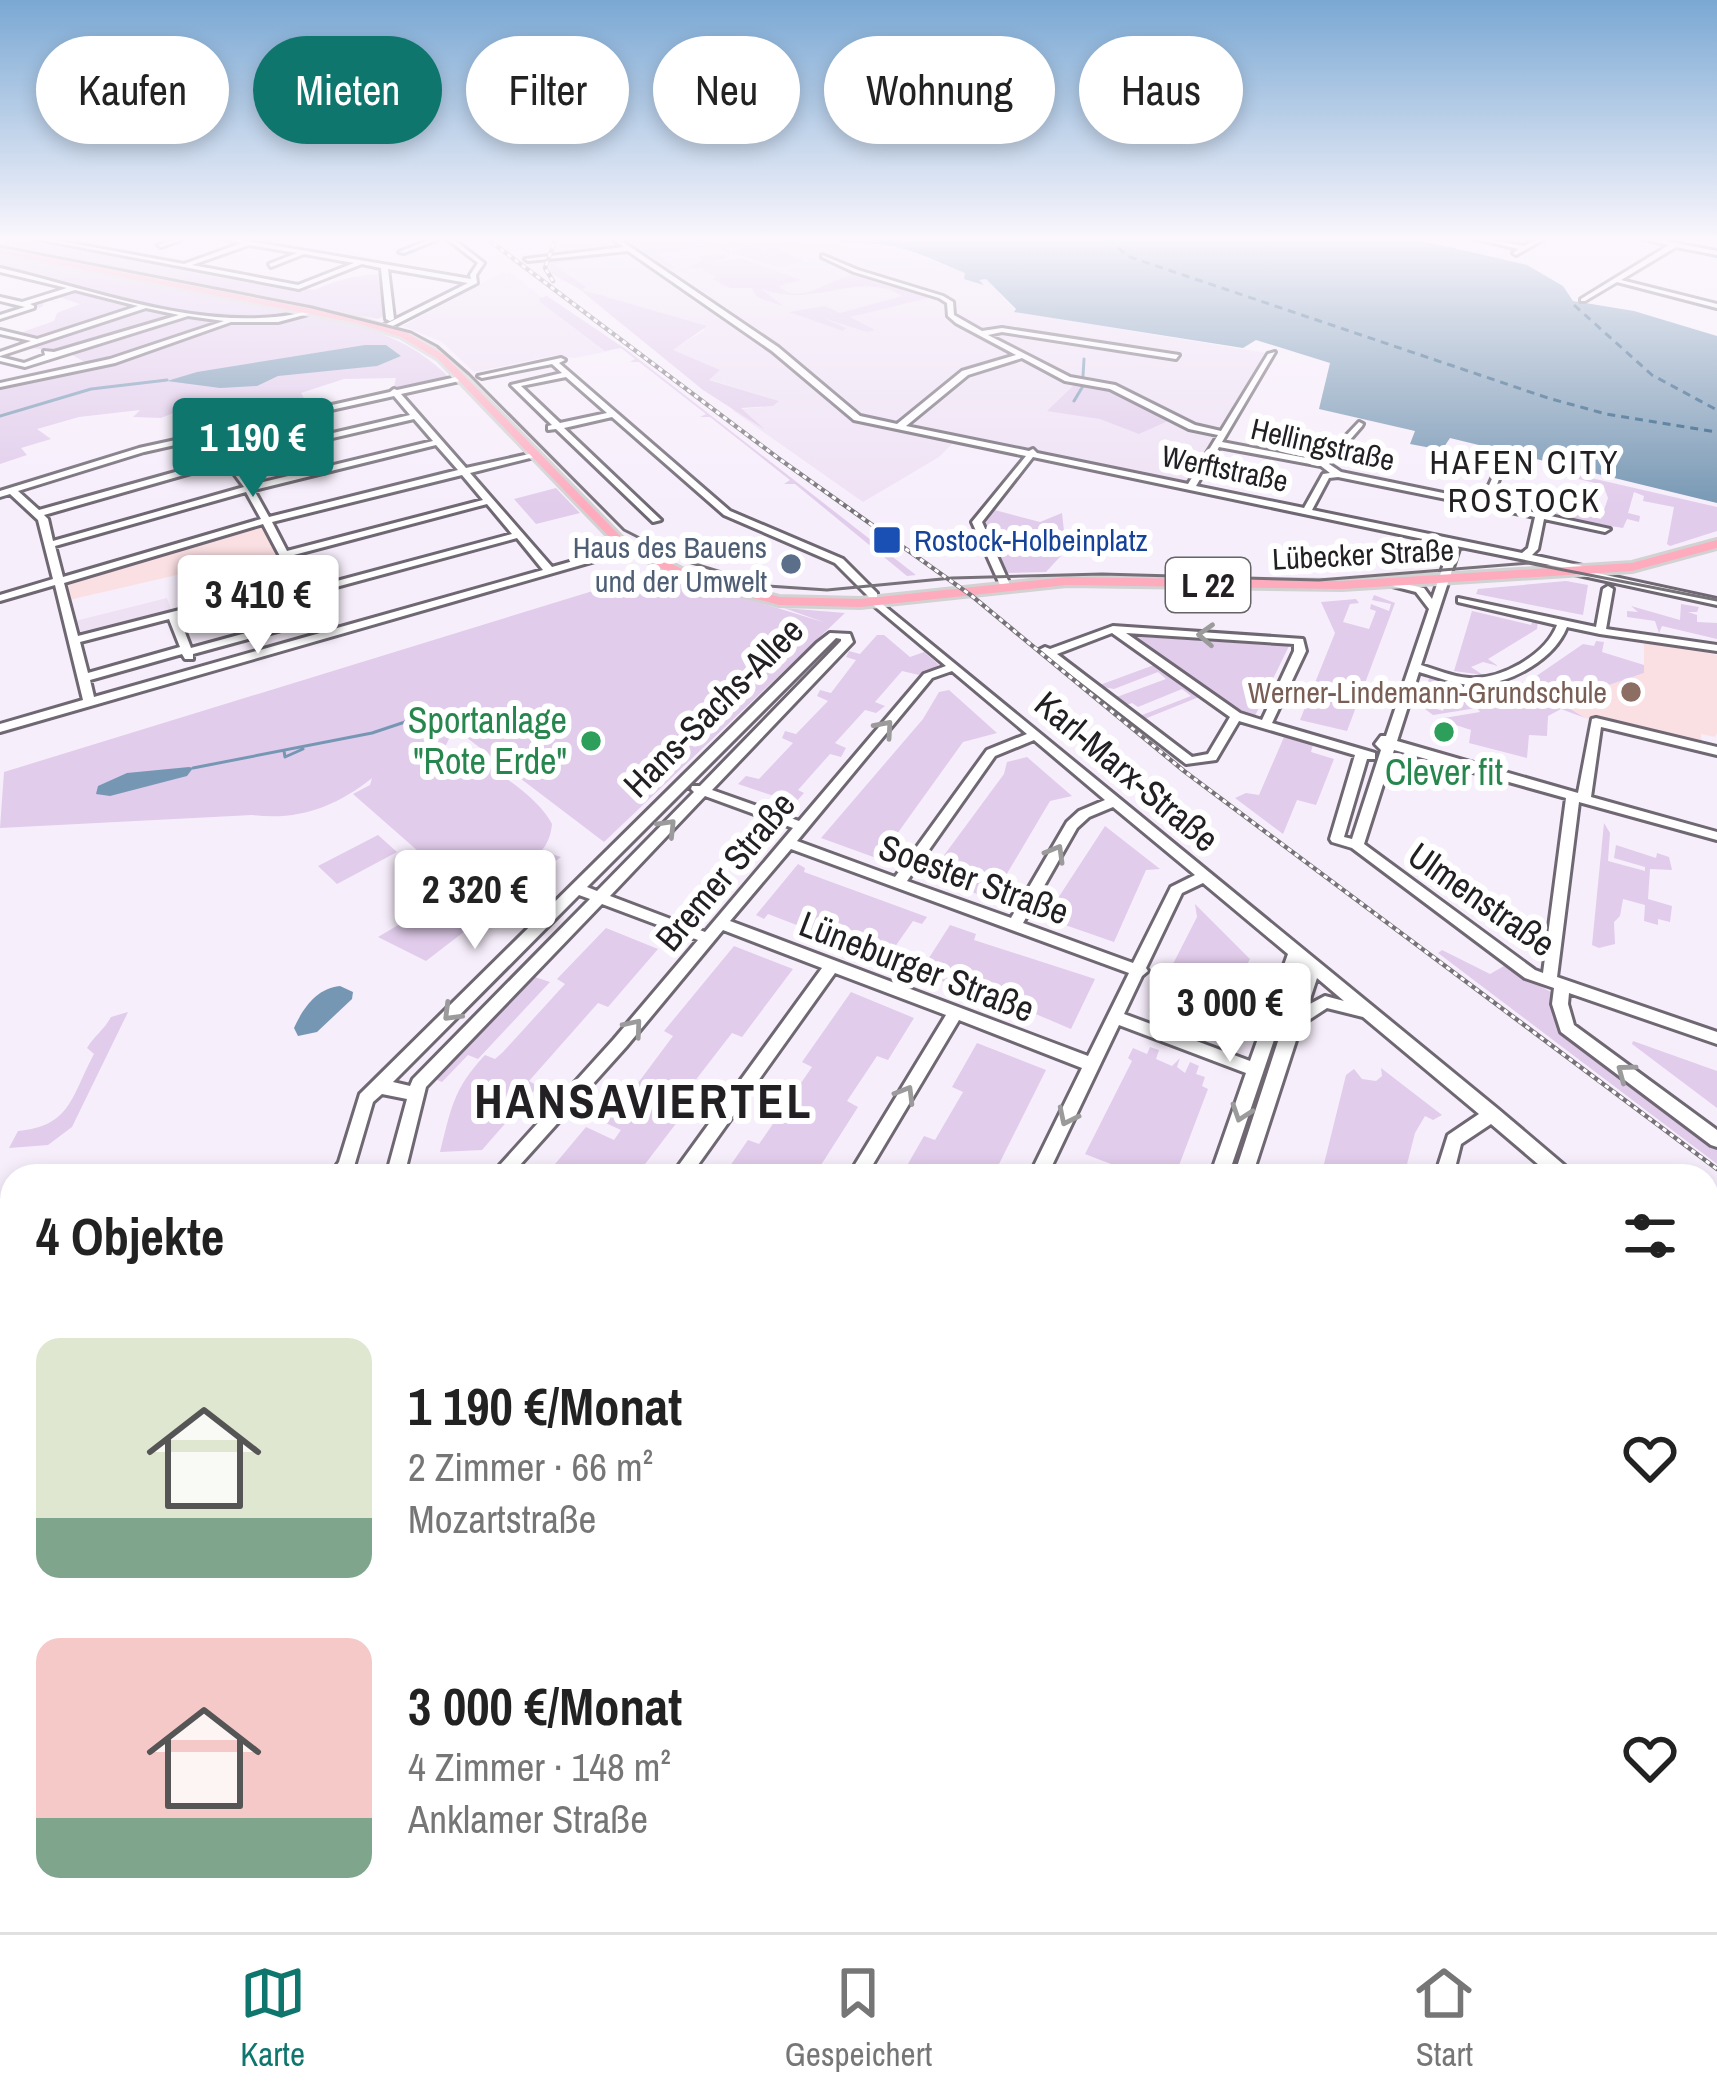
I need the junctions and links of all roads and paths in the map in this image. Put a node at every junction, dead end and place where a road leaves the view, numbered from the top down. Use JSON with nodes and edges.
{"nodes":[{"id":1,"x":78,"y":328,"type":"edge"},
{"id":2,"x":141,"y":328,"type":"edge"},
{"id":3,"x":210,"y":328,"type":"edge"},
{"id":4,"x":396,"y":328,"type":"edge"},
{"id":5,"x":744,"y":328,"type":"edge"},
{"id":6,"x":971,"y":328,"type":"edge"},
{"id":7,"x":0,"y":332,"type":"edge"},
{"id":8,"x":980,"y":334,"type":"junction"},
{"id":9,"x":37,"y":341,"type":"junction"},
{"id":10,"x":21,"y":346,"type":"junction"},
{"id":11,"x":54,"y":354,"type":"junction"},
{"id":12,"x":1272,"y":354,"type":"dead end"},
{"id":13,"x":1021,"y":356,"type":"junction"},
{"id":14,"x":0,"y":357,"type":"edge"},
{"id":15,"x":1176,"y":357,"type":"dead end"},
{"id":16,"x":568,"y":374,"type":"junction"},
{"id":17,"x":482,"y":376,"type":"dead end"},
{"id":18,"x":461,"y":378,"type":"junction"},
{"id":19,"x":0,"y":385,"type":"edge"},
{"id":20,"x":394,"y":391,"type":"junction"},
{"id":21,"x":613,"y":414,"type":"junction"},
{"id":22,"x":416,"y":416,"type":"junction"},
{"id":23,"x":1359,"y":424,"type":"dead end"},
{"id":24,"x":900,"y":426,"type":"junction"},
{"id":25,"x":550,"y":428,"type":"junction"},
{"id":26,"x":207,"y":434,"type":"junction"},
{"id":27,"x":1221,"y":439,"type":"junction"},
{"id":28,"x":438,"y":442,"type":"junction"},
{"id":29,"x":1034,"y":452,"type":"junction"},
{"id":30,"x":535,"y":454,"type":"junction"},
{"id":31,"x":231,"y":459,"type":"junction"},
{"id":32,"x":1503,"y":463,"type":"dead end"},
{"id":33,"x":1324,"y":464,"type":"junction"},
{"id":34,"x":463,"y":470,"type":"junction"},
{"id":35,"x":1338,"y":474,"type":"junction"},
{"id":36,"x":1191,"y":486,"type":"junction"},
{"id":37,"x":249,"y":488,"type":"junction"},
{"id":38,"x":5,"y":492,"type":"edge"},
{"id":39,"x":489,"y":501,"type":"junction"},
{"id":40,"x":1486,"y":502,"type":"junction"},
{"id":41,"x":1307,"y":511,"type":"junction"},
{"id":42,"x":40,"y":513,"type":"junction"},
{"id":43,"x":1540,"y":516,"type":"junction"},
{"id":44,"x":265,"y":520,"type":"junction"},
{"id":45,"x":656,"y":520,"type":"dead end"},
{"id":46,"x":1605,"y":529,"type":"dead end"},
{"id":47,"x":518,"y":535,"type":"junction"},
{"id":48,"x":49,"y":544,"type":"junction"},
{"id":49,"x":1717,"y":544,"type":"edge"},
{"id":50,"x":1450,"y":546,"type":"junction"},
{"id":51,"x":634,"y":547,"type":"junction"},
{"id":52,"x":1529,"y":552,"type":"junction"},
{"id":53,"x":284,"y":555,"type":"junction"},
{"id":54,"x":1557,"y":566,"type":"junction"},
{"id":55,"x":1623,"y":567,"type":"junction"},
{"id":56,"x":1447,"y":570,"type":"junction"},
{"id":57,"x":550,"y":572,"type":"junction"},
{"id":58,"x":59,"y":580,"type":"junction"},
{"id":59,"x":1386,"y":583,"type":"junction"},
{"id":60,"x":1005,"y":585,"type":"junction"},
{"id":61,"x":301,"y":588,"type":"junction"},
{"id":62,"x":1608,"y":589,"type":"dead end"},
{"id":63,"x":937,"y":592,"type":"junction"},
{"id":64,"x":919,"y":597,"type":"junction"},
{"id":65,"x":0,"y":598,"type":"edge"},
{"id":66,"x":874,"y":598,"type":"junction"},
{"id":67,"x":1717,"y":599,"type":"edge"},
{"id":68,"x":1462,"y":600,"type":"dead end"},
{"id":69,"x":1434,"y":609,"type":"junction"},
{"id":70,"x":173,"y":615,"type":"junction"},
{"id":71,"x":316,"y":617,"type":"junction"},
{"id":72,"x":902,"y":622,"type":"junction"},
{"id":73,"x":1563,"y":627,"type":"junction"},
{"id":74,"x":1113,"y":629,"type":"junction"},
{"id":75,"x":1600,"y":629,"type":"junction"},
{"id":76,"x":327,"y":635,"type":"junction"},
{"id":77,"x":76,"y":640,"type":"junction"},
{"id":78,"x":1717,"y":648,"type":"edge"},
{"id":79,"x":186,"y":651,"type":"junction"},
{"id":80,"x":954,"y":667,"type":"junction"},
{"id":81,"x":1415,"y":667,"type":"junction"},
{"id":82,"x":196,"y":673,"type":"junction"},
{"id":83,"x":83,"y":678,"type":"junction"},
{"id":84,"x":90,"y":704,"type":"junction"},
{"id":85,"x":1236,"y":716,"type":"junction"},
{"id":86,"x":1265,"y":724,"type":"junction"},
{"id":87,"x":0,"y":728,"type":"edge"},
{"id":88,"x":1036,"y":735,"type":"junction"},
{"id":89,"x":1717,"y":751,"type":"edge"},
{"id":90,"x":1362,"y":752,"type":"junction"},
{"id":91,"x":1388,"y":752,"type":"junction"},
{"id":92,"x":682,"y":784,"type":"junction"},
{"id":93,"x":702,"y":791,"type":"junction"},
{"id":94,"x":1578,"y":797,"type":"junction"},
{"id":95,"x":1115,"y":801,"type":"junction"},
{"id":96,"x":802,"y":826,"type":"junction"},
{"id":97,"x":1717,"y":836,"type":"edge"},
{"id":98,"x":788,"y":843,"type":"junction"},
{"id":99,"x":1356,"y":843,"type":"junction"},
{"id":100,"x":1205,"y":876,"type":"junction"},
{"id":101,"x":898,"y":883,"type":"junction"},
{"id":102,"x":575,"y":888,"type":"junction"},
{"id":103,"x":599,"y":897,"type":"junction"},
{"id":104,"x":720,"y":923,"type":"junction"},
{"id":105,"x":1014,"y":925,"type":"junction"},
{"id":106,"x":706,"y":938,"type":"junction"},
{"id":107,"x":1296,"y":952,"type":"junction"},
{"id":108,"x":832,"y":966,"type":"junction"},
{"id":109,"x":1313,"y":966,"type":"junction"},
{"id":110,"x":1139,"y":970,"type":"junction"},
{"id":111,"x":1556,"y":985,"type":"junction"},
{"id":112,"x":955,"y":1013,"type":"junction"},
{"id":113,"x":1370,"y":1014,"type":"junction"},
{"id":114,"x":1116,"y":1017,"type":"junction"},
{"id":115,"x":1292,"y":1023,"type":"junction"},
{"id":116,"x":1717,"y":1037,"type":"edge"},
{"id":117,"x":1093,"y":1065,"type":"junction"},
{"id":118,"x":1256,"y":1070,"type":"junction"},
{"id":119,"x":378,"y":1086,"type":"junction"},
{"id":120,"x":416,"y":1094,"type":"junction"},
{"id":121,"x":1492,"y":1114,"type":"junction"},
{"id":122,"x":1717,"y":1140,"type":"edge"},
{"id":123,"x":347,"y":1164,"type":"edge"},
{"id":124,"x":398,"y":1164,"type":"edge"},
{"id":125,"x":510,"y":1164,"type":"edge"},
{"id":126,"x":689,"y":1164,"type":"edge"},
{"id":127,"x":864,"y":1164,"type":"edge"},
{"id":128,"x":1044,"y":1164,"type":"edge"},
{"id":129,"x":1223,"y":1164,"type":"edge"},
{"id":130,"x":1247,"y":1164,"type":"edge"},
{"id":131,"x":1447,"y":1164,"type":"edge"},
{"id":132,"x":1551,"y":1164,"type":"edge"}],
"edges":[{"from":1,"to":9,"type":"street"},
{"from":2,"to":11,"type":"street"},
{"from":3,"to":19,"type":"street"},
{"from":4,"to":18,"type":"main road","number":"L 22"},
{"from":5,"to":24,"type":"street","name":"Werftstraße"},
{"from":6,"to":8,"type":"street","name":"Hellingstraße"},
{"from":7,"to":9,"type":"street"},
{"from":8,"to":13,"type":"street","name":"Hellingstraße"},
{"from":8,"to":15,"type":"street"},
{"from":9,"to":10,"type":"street"},
{"from":10,"to":11,"type":"street"},
{"from":10,"to":14,"type":"street"},
{"from":11,"to":14,"type":"street"},
{"from":12,"to":27,"type":"street"},
{"from":13,"to":24,"type":"street"},
{"from":13,"to":27,"type":"street","name":"Hellingstraße"},
{"from":16,"to":17,"type":"street"},
{"from":16,"to":21,"type":"street"},
{"from":16,"to":25,"type":"street"},
{"from":18,"to":20,"type":"street"},
{"from":18,"to":30,"type":"main road","number":"L 22"},
{"from":20,"to":22,"type":"street"},
{"from":20,"to":26,"type":"street"},
{"from":21,"to":25,"type":"street"},
{"from":21,"to":66,"type":"street","name":"Karl-Marx-Straße"},
{"from":22,"to":28,"type":"street"},
{"from":22,"to":31,"type":"street"},
{"from":23,"to":33,"type":"street"},
{"from":24,"to":29,"type":"street","name":"Werftstraße"},
{"from":25,"to":45,"type":"street"},
{"from":26,"to":31,"type":"street"},
{"from":26,"to":38,"type":"street"},
{"from":27,"to":33,"type":"street","name":"Hellingstraße"},
{"from":27,"to":36,"type":"street"},
{"from":28,"to":34,"type":"street"},
{"from":28,"to":37,"type":"street"},
{"from":29,"to":36,"type":"street","name":"Werftstraße"},
{"from":29,"to":60,"type":"street"},
{"from":30,"to":34,"type":"street"},
{"from":30,"to":51,"type":"main road","number":"L 22"},
{"from":31,"to":37,"type":"street"},
{"from":31,"to":42,"type":"street"},
{"from":32,"to":40,"type":"street"},
{"from":33,"to":35,"type":"street","name":"Hellingstraße"},
{"from":34,"to":39,"type":"street"},
{"from":34,"to":44,"type":"street"},
{"from":35,"to":40,"type":"street","name":"Hellingstraße"},
{"from":35,"to":41,"type":"street"},
{"from":36,"to":41,"type":"street","name":"Werftstraße"},
{"from":37,"to":44,"type":"street"},
{"from":37,"to":48,"type":"street"},
{"from":38,"to":42,"type":"street"},
{"from":39,"to":47,"type":"street"},
{"from":39,"to":53,"type":"street"},
{"from":40,"to":43,"type":"street","name":"Hellingstraße"},
{"from":41,"to":50,"type":"street","name":"Werftstraße"},
{"from":42,"to":48,"type":"street"},
{"from":43,"to":46,"type":"street","name":"Hellingstraße"},
{"from":43,"to":52,"type":"street"},
{"from":44,"to":53,"type":"street"},
{"from":44,"to":58,"type":"street"},
{"from":47,"to":57,"type":"street"},
{"from":47,"to":61,"type":"street"},
{"from":48,"to":58,"type":"street"},
{"from":49,"to":55,"type":"main road","name":"Lübecker Straße","number":"L 22"},
{"from":50,"to":52,"type":"street","name":"Werftstraße"},
{"from":50,"to":56,"type":"street"},
{"from":51,"to":57,"type":"street"},
{"from":51,"to":66,"type":"main road","number":"L 22"},
{"from":52,"to":54,"type":"street","name":"Werftstraße"},
{"from":53,"to":61,"type":"street"},
{"from":54,"to":55,"type":"main road","name":"Lübecker Straße","number":"L 22"},
{"from":54,"to":56,"type":"main road","name":"Lübecker Straße","number":"L 22"},
{"from":54,"to":67,"type":"street","name":"Werftstraße"},
{"from":55,"to":67,"type":"street"},
{"from":56,"to":59,"type":"main road","name":"Lübecker Straße","number":"L 22"},
{"from":56,"to":69,"type":"street"},
{"from":57,"to":76,"type":"street"},
{"from":58,"to":65,"type":"street"},
{"from":58,"to":77,"type":"street"},
{"from":59,"to":60,"type":"main road","name":"Lübecker Straße","number":"L 22"},
{"from":59,"to":69,"type":"street"},
{"from":60,"to":63,"type":"main road","name":"Lübecker Straße","number":"L 22"},
{"from":61,"to":70,"type":"street"},
{"from":61,"to":71,"type":"street"},
{"from":62,"to":75,"type":"street"},
{"from":63,"to":64,"type":"main road","name":"Lübecker Straße","number":"L 22"},
{"from":63,"to":66,"type":"main road","name":"Lübecker Straße","number":"L 22"},
{"from":64,"to":66,"type":"main road","name":"Lübecker Straße","number":"L 22"},
{"from":64,"to":72,"type":"street"},
{"from":66,"to":72,"type":"street","name":"Karl-Marx-Straße"},
{"from":68,"to":73,"type":"street"},
{"from":69,"to":81,"type":"street"},
{"from":70,"to":77,"type":"street"},
{"from":70,"to":79,"type":"street"},
{"from":71,"to":76,"type":"street"},
{"from":71,"to":79,"type":"street"},
{"from":72,"to":80,"type":"street","name":"Karl-Marx-Straße"},
{"from":73,"to":75,"type":"street"},
{"from":73,"to":81,"type":"street"},
{"from":74,"to":85,"type":"street"},
{"from":74,"to":85,"type":"street"},
{"from":86,"to":74,"type":"street","one_way":true},
{"from":75,"to":78,"type":"street"},
{"from":76,"to":82,"type":"street"},
{"from":77,"to":83,"type":"street"},
{"from":79,"to":82,"type":"street"},
{"from":79,"to":83,"type":"street"},
{"from":80,"to":88,"type":"street","name":"Karl-Marx-Straße"},
{"from":96,"to":80,"type":"street","name":"Bremer Straße","one_way":true},
{"from":81,"to":91,"type":"street"},
{"from":82,"to":84,"type":"street"},
{"from":83,"to":84,"type":"street"},
{"from":84,"to":87,"type":"street"},
{"from":85,"to":86,"type":"street"},
{"from":86,"to":90,"type":"street"},
{"from":88,"to":95,"type":"street","name":"Karl-Marx-Straße"},
{"from":88,"to":101,"type":"street"},
{"from":89,"to":94,"type":"street"},
{"from":90,"to":91,"type":"street"},
{"from":90,"to":99,"type":"street"},
{"from":91,"to":94,"type":"street"},
{"from":91,"to":99,"type":"street"},
{"from":92,"to":93,"type":"street"},
{"from":92,"to":93,"type":"street","name":"Hans-Sachs-Allee"},
{"from":92,"to":102,"type":"street","name":"Hans-Sachs-Allee"},
{"from":93,"to":96,"type":"street"},
{"from":103,"to":93,"type":"street","name":"Hans-Sachs-Allee","one_way":true},
{"from":94,"to":97,"type":"street"},
{"from":94,"to":111,"type":"street"},
{"from":95,"to":100,"type":"street","name":"Karl-Marx-Straße"},
{"from":105,"to":95,"type":"street","one_way":true},
{"from":96,"to":98,"type":"street","name":"Bremer Straße"},
{"from":98,"to":101,"type":"street","name":"Soester Straße"},
{"from":98,"to":104,"type":"street","name":"Bremer Straße"},
{"from":99,"to":111,"type":"street","name":"Ulmenstraße"},
{"from":100,"to":107,"type":"street","name":"Karl-Marx-Straße"},
{"from":100,"to":110,"type":"street"},
{"from":101,"to":105,"type":"street","name":"Soester Straße"},
{"from":102,"to":103,"type":"street"},
{"from":102,"to":119,"type":"street","name":"Hans-Sachs-Allee","one_way":true},
{"from":103,"to":106,"type":"street"},
{"from":103,"to":120,"type":"street","name":"Hans-Sachs-Allee"},
{"from":104,"to":106,"type":"street","name":"Bremer Straße"},
{"from":104,"to":108,"type":"street","name":"Lüneburger Straße"},
{"from":105,"to":110,"type":"street","name":"Soester Straße"},
{"from":125,"to":106,"type":"street","name":"Bremer Straße","one_way":true},
{"from":107,"to":109,"type":"street","name":"Karl-Marx-Straße"},
{"from":107,"to":118,"type":"street"},
{"from":108,"to":112,"type":"street","name":"Lüneburger Straße"},
{"from":108,"to":126,"type":"street"},
{"from":109,"to":113,"type":"street","name":"Karl-Marx-Straße"},
{"from":109,"to":115,"type":"street"},
{"from":110,"to":114,"type":"street"},
{"from":111,"to":116,"type":"street","name":"Ulmenstraße"},
{"from":122,"to":111,"type":"street","one_way":true},
{"from":112,"to":117,"type":"street","name":"Lüneburger Straße"},
{"from":127,"to":112,"type":"street","one_way":true},
{"from":113,"to":115,"type":"street"},
{"from":113,"to":121,"type":"street","name":"Karl-Marx-Straße"},
{"from":114,"to":117,"type":"street"},
{"from":114,"to":118,"type":"street"},
{"from":115,"to":130,"type":"street"},
{"from":117,"to":128,"type":"street","one_way":true},
{"from":118,"to":129,"type":"street","one_way":true},
{"from":119,"to":120,"type":"street"},
{"from":119,"to":123,"type":"street","name":"Hans-Sachs-Allee"},
{"from":120,"to":124,"type":"street","name":"Hans-Sachs-Allee"},
{"from":121,"to":131,"type":"street"},
{"from":121,"to":132,"type":"street","name":"Karl-Marx-Straße"}]}
